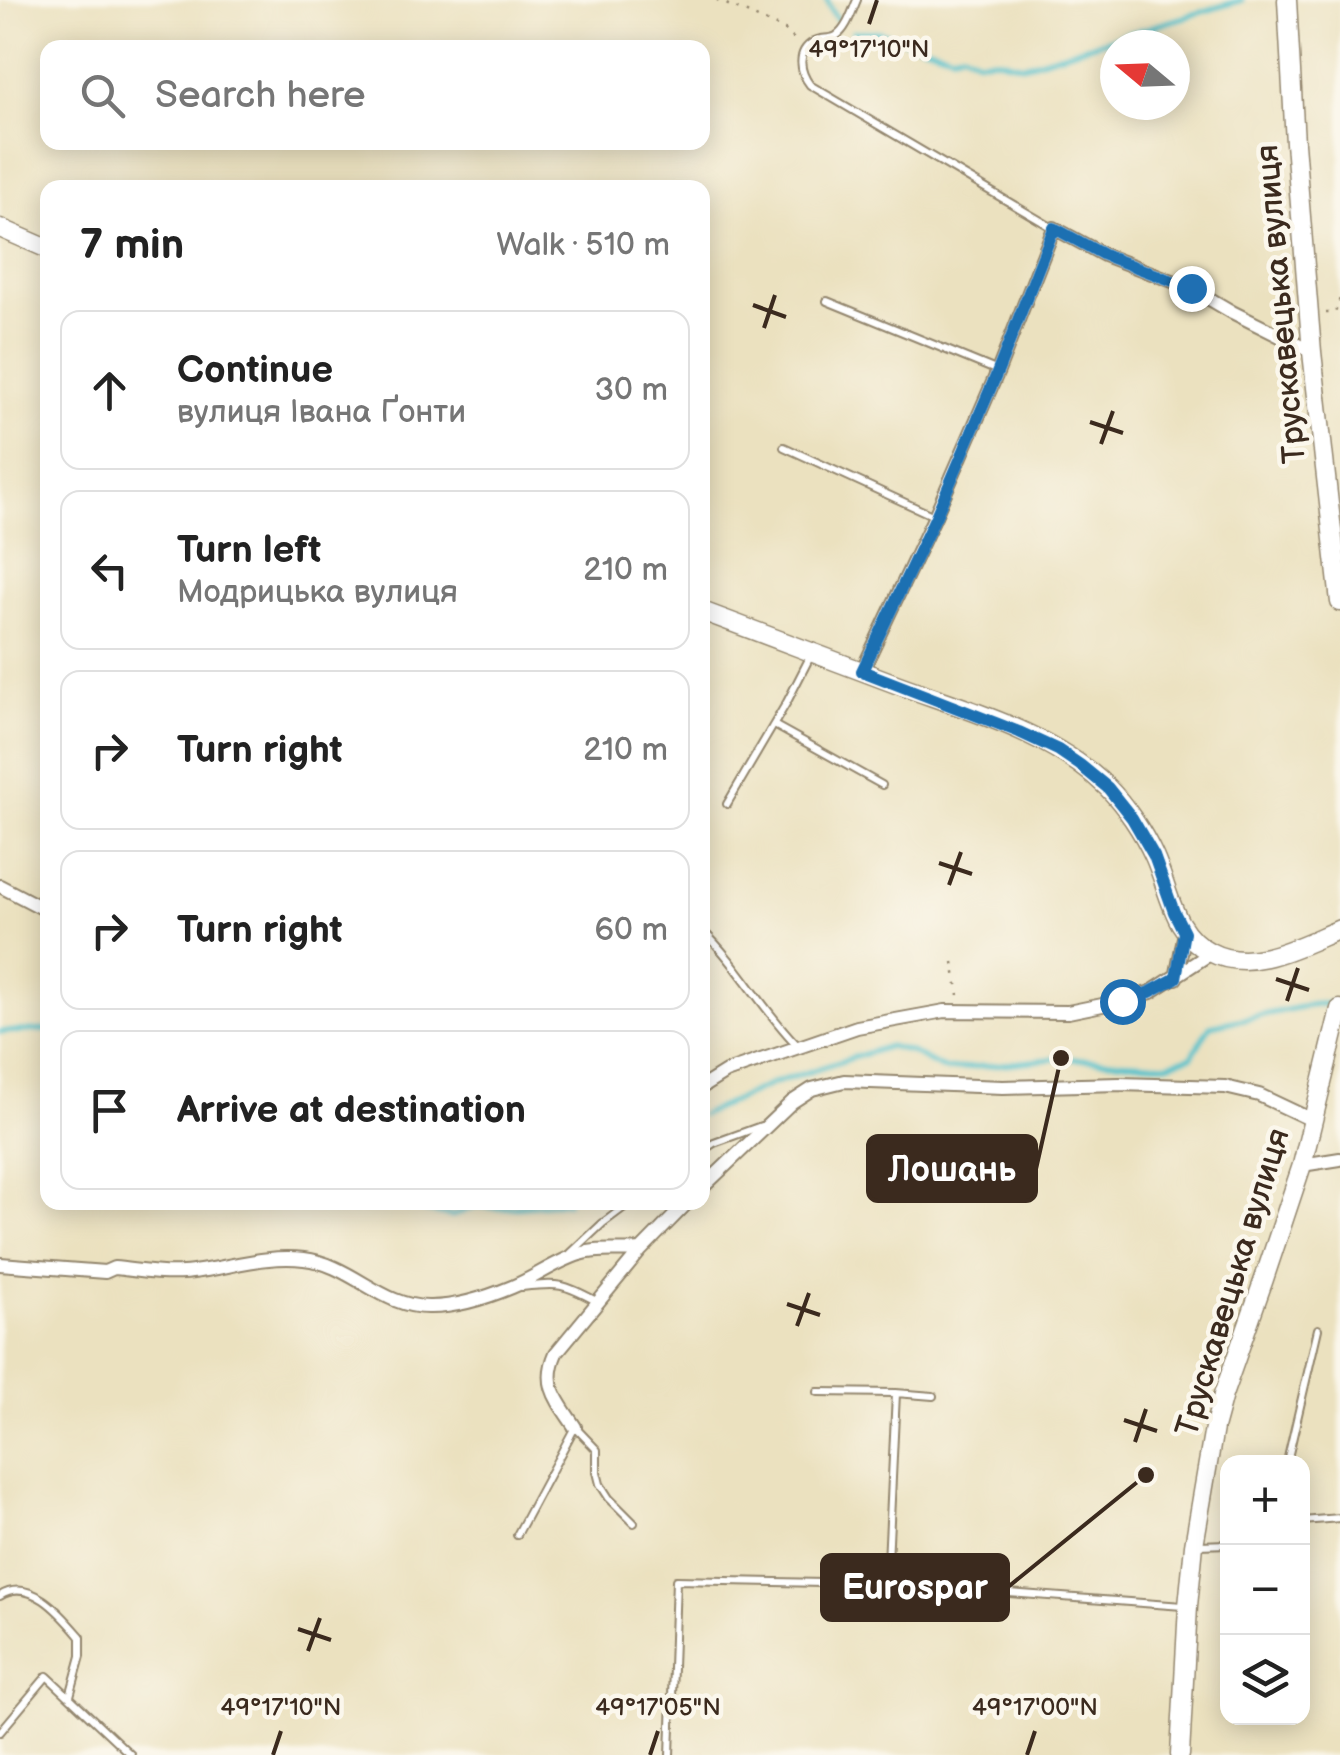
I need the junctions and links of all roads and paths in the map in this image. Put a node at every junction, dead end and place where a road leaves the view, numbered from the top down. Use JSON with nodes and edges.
{"nodes":[{"id":1,"x":718,"y":0,"type":"edge"},
{"id":2,"x":857,"y":0,"type":"edge"},
{"id":3,"x":1287,"y":0,"type":"edge"},
{"id":4,"x":804,"y":50,"type":"junction"},
{"id":5,"x":0,"y":228,"type":"edge"},
{"id":6,"x":1054,"y":228,"type":"junction"},
{"id":7,"x":40,"y":246,"type":"edge"},
{"id":8,"x":1340,"y":298,"type":"edge"},
{"id":9,"x":828,"y":301,"type":"dead end"},
{"id":10,"x":1309,"y":313,"type":"junction"},
{"id":11,"x":1312,"y":352,"type":"junction"},
{"id":12,"x":998,"y":371,"type":"junction"},
{"id":13,"x":784,"y":446,"type":"dead end"},
{"id":14,"x":936,"y":516,"type":"junction"},
{"id":15,"x":1340,"y":602,"type":"edge"},
{"id":16,"x":710,"y":614,"type":"edge"},
{"id":17,"x":812,"y":651,"type":"junction"},
{"id":18,"x":862,"y":671,"type":"junction"},
{"id":19,"x":774,"y":725,"type":"junction"},
{"id":20,"x":882,"y":785,"type":"dead end"},
{"id":21,"x":727,"y":804,"type":"dead end"},
{"id":22,"x":0,"y":886,"type":"edge"},
{"id":23,"x":40,"y":907,"type":"edge"},
{"id":24,"x":1340,"y":929,"type":"edge"},
{"id":25,"x":1184,"y":932,"type":"junction"},
{"id":26,"x":710,"y":939,"type":"edge"},
{"id":27,"x":1211,"y":954,"type":"junction"},
{"id":28,"x":952,"y":962,"type":"dead end"},
{"id":29,"x":1176,"y":978,"type":"junction"},
{"id":30,"x":1340,"y":1009,"type":"edge"},
{"id":31,"x":962,"y":1011,"type":"junction"},
{"id":32,"x":800,"y":1048,"type":"junction"},
{"id":33,"x":710,"y":1082,"type":"edge"},
{"id":34,"x":1314,"y":1121,"type":"junction"},
{"id":35,"x":766,"y":1124,"type":"junction"},
{"id":36,"x":710,"y":1146,"type":"edge"},
{"id":37,"x":1340,"y":1159,"type":"edge"},
{"id":38,"x":1302,"y":1165,"type":"junction"},
{"id":39,"x":710,"y":1180,"type":"edge"},
{"id":40,"x":620,"y":1210,"type":"edge"},
{"id":41,"x":680,"y":1210,"type":"edge"},
{"id":42,"x":641,"y":1250,"type":"junction"},
{"id":43,"x":562,"y":1260,"type":"junction"},
{"id":44,"x":0,"y":1264,"type":"edge"},
{"id":45,"x":511,"y":1288,"type":"junction"},
{"id":46,"x":596,"y":1302,"type":"junction"},
{"id":47,"x":1318,"y":1330,"type":"dead end"},
{"id":48,"x":818,"y":1392,"type":"dead end"},
{"id":49,"x":896,"y":1393,"type":"junction"},
{"id":50,"x":933,"y":1396,"type":"dead end"},
{"id":51,"x":575,"y":1427,"type":"junction"},
{"id":52,"x":1290,"y":1455,"type":"edge"},
{"id":53,"x":1340,"y":1518,"type":"edge"},
{"id":54,"x":1310,"y":1520,"type":"edge"},
{"id":55,"x":634,"y":1523,"type":"dead end"},
{"id":56,"x":517,"y":1535,"type":"dead end"},
{"id":57,"x":1220,"y":1544,"type":"edge"},
{"id":58,"x":1194,"y":1545,"type":"junction"},
{"id":59,"x":822,"y":1583,"type":"dead end"},
{"id":60,"x":835,"y":1583,"type":"dead end"},
{"id":61,"x":887,"y":1584,"type":"junction"},
{"id":62,"x":0,"y":1596,"type":"edge"},
{"id":63,"x":1188,"y":1606,"type":"junction"},
{"id":64,"x":70,"y":1696,"type":"junction"},
{"id":65,"x":0,"y":1732,"type":"edge"},
{"id":66,"x":131,"y":1755,"type":"edge"},
{"id":67,"x":670,"y":1755,"type":"edge"},
{"id":68,"x":1180,"y":1755,"type":"edge"}],
"edges":[{"from":1,"to":4,"type":"path"},
{"from":2,"to":4,"type":"lane"},
{"from":3,"to":10,"type":"main road","name":"Трускавецька вулиця"},
{"from":4,"to":6,"type":"lane"},
{"from":5,"to":7,"type":"main road"},
{"from":6,"to":11,"type":"street"},
{"from":6,"to":12,"type":"street"},
{"from":8,"to":10,"type":"path"},
{"from":9,"to":12,"type":"lane"},
{"from":10,"to":11,"type":"main road","name":"Трускавецька вулиця"},
{"from":11,"to":15,"type":"main road","name":"Трускавецька вулиця"},
{"from":12,"to":14,"type":"street"},
{"from":13,"to":14,"type":"lane"},
{"from":14,"to":18,"type":"street"},
{"from":16,"to":17,"type":"main road"},
{"from":17,"to":18,"type":"main road"},
{"from":17,"to":19,"type":"lane"},
{"from":18,"to":25,"type":"main road"},
{"from":19,"to":20,"type":"lane"},
{"from":19,"to":21,"type":"lane"},
{"from":22,"to":23,"type":"street"},
{"from":24,"to":27,"type":"main road"},
{"from":25,"to":27,"type":"main road"},
{"from":25,"to":29,"type":"street"},
{"from":26,"to":32,"type":"lane"},
{"from":27,"to":29,"type":"street"},
{"from":28,"to":31,"type":"path"},
{"from":29,"to":31,"type":"street"},
{"from":30,"to":34,"type":"main road","name":"Трускавецька вулиця"},
{"from":31,"to":32,"type":"street"},
{"from":32,"to":33,"type":"street"},
{"from":34,"to":35,"type":"street"},
{"from":34,"to":38,"type":"main road","name":"Трускавецька вулиця"},
{"from":35,"to":36,"type":"lane"},
{"from":35,"to":39,"type":"street"},
{"from":37,"to":38,"type":"street"},
{"from":38,"to":58,"type":"main road","name":"Трускавецька вулиця"},
{"from":40,"to":43,"type":"lane"},
{"from":41,"to":42,"type":"street"},
{"from":42,"to":43,"type":"street"},
{"from":42,"to":46,"type":"street"},
{"from":43,"to":45,"type":"street"},
{"from":44,"to":45,"type":"street"},
{"from":45,"to":46,"type":"lane"},
{"from":46,"to":51,"type":"street"},
{"from":47,"to":52,"type":"lane"},
{"from":48,"to":49,"type":"lane"},
{"from":49,"to":50,"type":"lane"},
{"from":49,"to":61,"type":"lane"},
{"from":51,"to":55,"type":"lane"},
{"from":51,"to":56,"type":"lane"},
{"from":53,"to":54,"type":"lane"},
{"from":57,"to":58,"type":"lane"},
{"from":58,"to":63,"type":"main road","name":"Трускавецька вулиця"},
{"from":59,"to":67,"type":"lane"},
{"from":60,"to":61,"type":"lane"},
{"from":61,"to":63,"type":"lane"},
{"from":62,"to":64,"type":"lane"},
{"from":63,"to":68,"type":"main road","name":"Трускавецька вулиця"},
{"from":64,"to":65,"type":"lane"},
{"from":64,"to":66,"type":"lane"}]}
